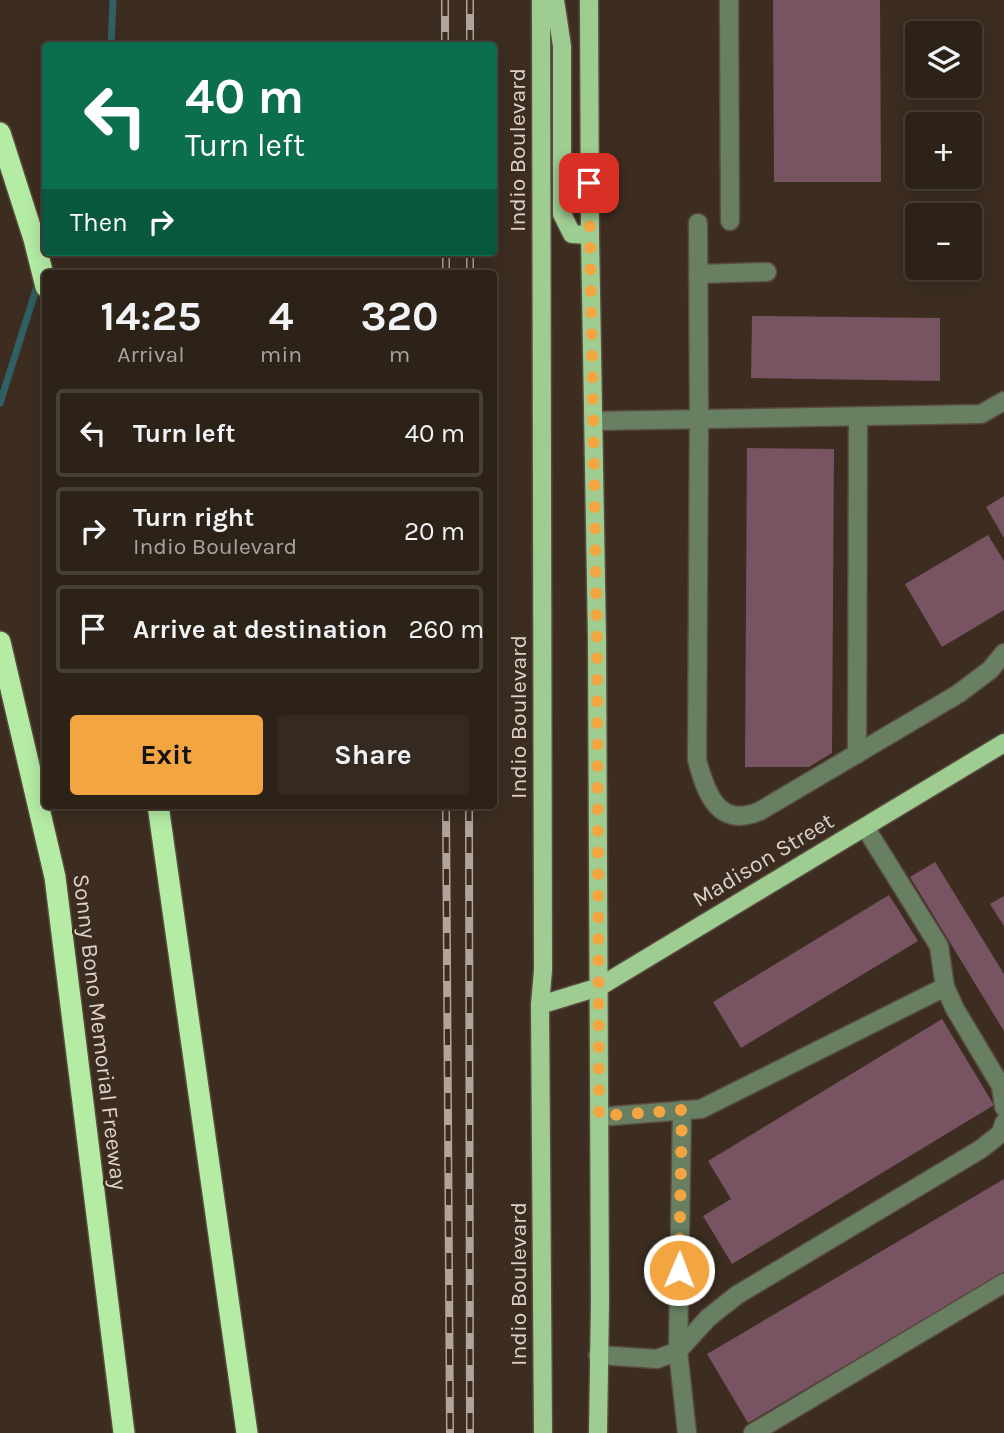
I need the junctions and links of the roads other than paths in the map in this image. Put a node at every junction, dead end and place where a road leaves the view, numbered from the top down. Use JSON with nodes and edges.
{"nodes":[{"id":1,"x":541,"y":0,"type":"edge"},
{"id":2,"x":555,"y":0,"type":"edge"},
{"id":3,"x":589,"y":0,"type":"edge"},
{"id":4,"x":729,"y":0,"type":"edge"},
{"id":5,"x":0,"y":133,"type":"edge"},
{"id":6,"x":730,"y":221,"type":"dead end"},
{"id":7,"x":698,"y":223,"type":"dead end"},
{"id":8,"x":590,"y":235,"type":"junction"},
{"id":9,"x":42,"y":271,"type":"edge"},
{"id":10,"x":767,"y":272,"type":"dead end"},
{"id":11,"x":698,"y":274,"type":"junction"},
{"id":12,"x":1004,"y":401,"type":"edge"},
{"id":13,"x":858,"y":416,"type":"junction"},
{"id":14,"x":699,"y":419,"type":"junction"},
{"id":15,"x":593,"y":421,"type":"junction"},
{"id":16,"x":0,"y":642,"type":"edge"},
{"id":17,"x":1004,"y":653,"type":"edge"},
{"id":18,"x":1004,"y":743,"type":"edge"},
{"id":19,"x":858,"y":754,"type":"junction"},
{"id":20,"x":159,"y":809,"type":"edge"},
{"id":21,"x":865,"y":827,"type":"junction"},
{"id":22,"x":599,"y":987,"type":"junction"},
{"id":23,"x":945,"y":988,"type":"junction"},
{"id":24,"x":540,"y":1005,"type":"junction"},
{"id":25,"x":1004,"y":1107,"type":"edge"},
{"id":26,"x":682,"y":1110,"type":"junction"},
{"id":27,"x":599,"y":1116,"type":"junction"},
{"id":28,"x":1004,"y":1123,"type":"edge"},
{"id":29,"x":1004,"y":1283,"type":"edge"},
{"id":30,"x":678,"y":1350,"type":"junction"},
{"id":31,"x":598,"y":1355,"type":"junction"},
{"id":32,"x":124,"y":1433,"type":"edge"},
{"id":33,"x":247,"y":1433,"type":"edge"},
{"id":34,"x":543,"y":1433,"type":"edge"},
{"id":35,"x":598,"y":1433,"type":"edge"},
{"id":36,"x":687,"y":1433,"type":"edge"},
{"id":37,"x":752,"y":1433,"type":"edge"}],
"edges":[{"from":1,"to":24,"type":"main road","name":"Indio Boulevard"},
{"from":2,"to":8,"type":"main road"},
{"from":3,"to":8,"type":"main road"},
{"from":4,"to":6,"type":"lane"},
{"from":5,"to":9,"type":"highway"},
{"from":7,"to":11,"type":"lane"},
{"from":8,"to":15,"type":"main road"},
{"from":10,"to":11,"type":"lane"},
{"from":11,"to":14,"type":"lane"},
{"from":12,"to":13,"type":"lane"},
{"from":13,"to":14,"type":"lane"},
{"from":13,"to":19,"type":"lane"},
{"from":14,"to":15,"type":"lane"},
{"from":14,"to":19,"type":"lane"},
{"from":15,"to":22,"type":"main road"},
{"from":16,"to":32,"type":"highway","name":"Sonny Bono Memorial Freeway"},
{"from":17,"to":19,"type":"lane"},
{"from":18,"to":21,"type":"main road","name":"Madison Street"},
{"from":20,"to":33,"type":"highway"},
{"from":21,"to":22,"type":"main road","name":"Madison Street"},
{"from":21,"to":23,"type":"lane"},
{"from":22,"to":24,"type":"main road","name":"Madison Street"},
{"from":22,"to":27,"type":"main road"},
{"from":23,"to":25,"type":"lane"},
{"from":23,"to":26,"type":"lane"},
{"from":24,"to":34,"type":"main road","name":"Indio Boulevard"},
{"from":26,"to":27,"type":"lane"},
{"from":26,"to":30,"type":"lane"},
{"from":27,"to":31,"type":"main road"},
{"from":28,"to":30,"type":"lane"},
{"from":29,"to":37,"type":"lane"},
{"from":30,"to":31,"type":"lane"},
{"from":30,"to":36,"type":"lane"},
{"from":31,"to":35,"type":"main road"}]}
